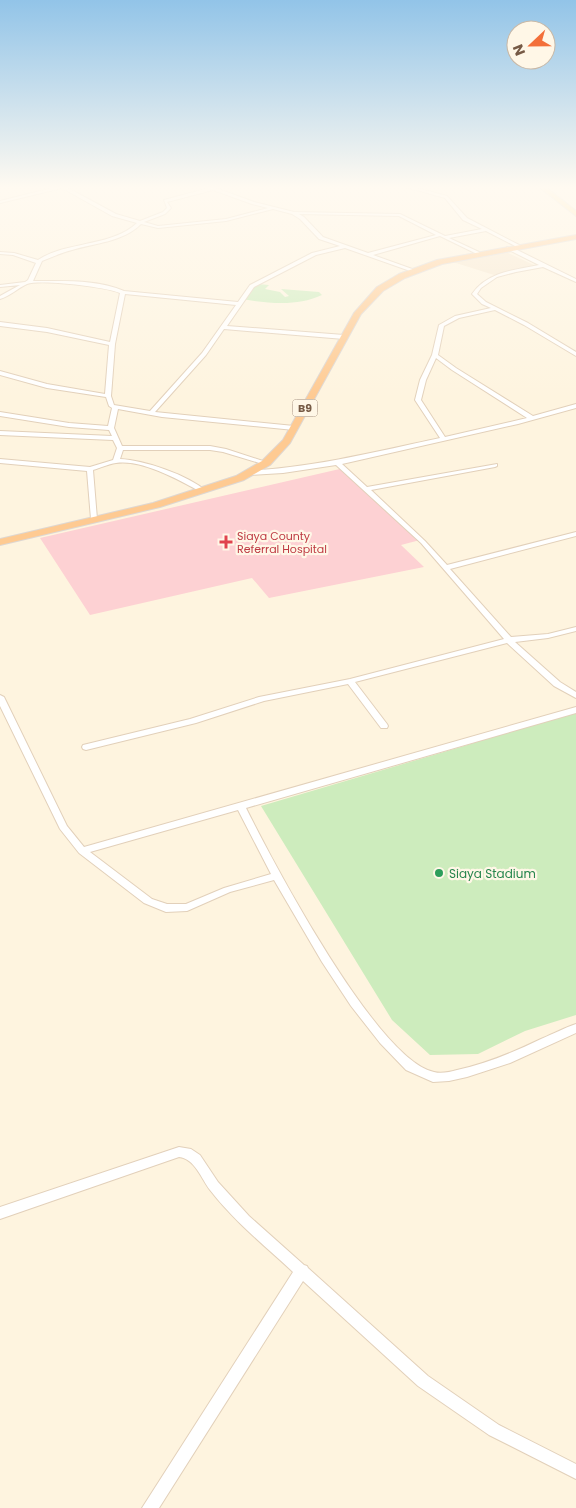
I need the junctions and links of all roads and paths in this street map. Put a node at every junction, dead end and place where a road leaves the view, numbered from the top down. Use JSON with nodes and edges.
{"nodes":[{"id":1,"x":24,"y":257,"type":"edge"},
{"id":2,"x":48,"y":257,"type":"edge"},
{"id":3,"x":308,"y":257,"type":"edge"},
{"id":4,"x":375,"y":257,"type":"edge"},
{"id":5,"x":459,"y":257,"type":"edge"},
{"id":6,"x":528,"y":257,"type":"edge"},
{"id":7,"x":38,"y":262,"type":"junction"},
{"id":8,"x":544,"y":265,"type":"junction"},
{"id":9,"x":413,"y":271,"type":"junction"},
{"id":10,"x":30,"y":281,"type":"junction"},
{"id":11,"x":576,"y":281,"type":"edge"},
{"id":12,"x":0,"y":286,"type":"edge"},
{"id":13,"x":123,"y":292,"type":"junction"},
{"id":14,"x":0,"y":298,"type":"edge"},
{"id":15,"x":238,"y":304,"type":"junction"},
{"id":16,"x":494,"y":309,"type":"junction"},
{"id":17,"x":0,"y":324,"type":"edge"},
{"id":18,"x":223,"y":327,"type":"junction"},
{"id":19,"x":344,"y":337,"type":"junction"},
{"id":20,"x":112,"y":344,"type":"junction"},
{"id":21,"x":576,"y":354,"type":"edge"},
{"id":22,"x":435,"y":355,"type":"junction"},
{"id":23,"x":0,"y":373,"type":"edge"},
{"id":24,"x":108,"y":396,"type":"junction"},
{"id":25,"x":576,"y":406,"type":"edge"},
{"id":26,"x":115,"y":407,"type":"junction"},
{"id":27,"x":151,"y":413,"type":"junction"},
{"id":28,"x":0,"y":414,"type":"edge"},
{"id":29,"x":532,"y":418,"type":"junction"},
{"id":30,"x":111,"y":428,"type":"junction"},
{"id":31,"x":294,"y":428,"type":"junction"},
{"id":32,"x":0,"y":433,"type":"edge"},
{"id":33,"x":114,"y":438,"type":"junction"},
{"id":34,"x":444,"y":439,"type":"junction"},
{"id":35,"x":120,"y":448,"type":"junction"},
{"id":36,"x":0,"y":461,"type":"edge"},
{"id":37,"x":114,"y":461,"type":"junction"},
{"id":38,"x":266,"y":463,"type":"junction"},
{"id":39,"x":337,"y":463,"type":"junction"},
{"id":40,"x":496,"y":465,"type":"dead end"},
{"id":41,"x":90,"y":469,"type":"junction"},
{"id":42,"x":248,"y":473,"type":"junction"},
{"id":43,"x":367,"y":489,"type":"junction"},
{"id":44,"x":203,"y":491,"type":"junction"},
{"id":45,"x":94,"y":519,"type":"junction"},
{"id":46,"x":576,"y":534,"type":"edge"},
{"id":47,"x":0,"y":542,"type":"edge"},
{"id":48,"x":445,"y":568,"type":"junction"},
{"id":49,"x":576,"y":629,"type":"edge"},
{"id":50,"x":509,"y":640,"type":"junction"},
{"id":51,"x":350,"y":681,"type":"junction"},
{"id":52,"x":576,"y":696,"type":"edge"},
{"id":53,"x":0,"y":697,"type":"edge"},
{"id":54,"x":576,"y":710,"type":"edge"},
{"id":55,"x":384,"y":726,"type":"dead end"},
{"id":56,"x":86,"y":747,"type":"dead end"},
{"id":57,"x":241,"y":806,"type":"junction"},
{"id":58,"x":82,"y":850,"type":"junction"},
{"id":59,"x":276,"y":876,"type":"junction"},
{"id":60,"x":576,"y":1028,"type":"edge"},
{"id":61,"x":0,"y":1213,"type":"edge"},
{"id":62,"x":302,"y":1270,"type":"junction"},
{"id":63,"x":576,"y":1472,"type":"edge"},
{"id":64,"x":150,"y":1508,"type":"edge"}],
"edges":[{"from":1,"to":7,"type":"street"},
{"from":2,"to":7,"type":"street"},
{"from":3,"to":15,"type":"street"},
{"from":4,"to":9,"type":"street"},
{"from":5,"to":9,"type":"highway","number":"B9"},
{"from":6,"to":8,"type":"street"},
{"from":7,"to":10,"type":"street"},
{"from":8,"to":11,"type":"street"},
{"from":8,"to":16,"type":"street"},
{"from":9,"to":19,"type":"highway","number":"B9"},
{"from":10,"to":12,"type":"street"},
{"from":10,"to":13,"type":"street"},
{"from":10,"to":14,"type":"street"},
{"from":13,"to":15,"type":"street"},
{"from":13,"to":20,"type":"street"},
{"from":15,"to":18,"type":"street"},
{"from":16,"to":21,"type":"street"},
{"from":16,"to":22,"type":"street"},
{"from":17,"to":20,"type":"street"},
{"from":18,"to":19,"type":"street"},
{"from":18,"to":27,"type":"street"},
{"from":19,"to":31,"type":"highway","number":"B9"},
{"from":20,"to":24,"type":"street"},
{"from":22,"to":29,"type":"street"},
{"from":22,"to":34,"type":"street"},
{"from":23,"to":24,"type":"street"},
{"from":24,"to":26,"type":"street"},
{"from":25,"to":29,"type":"street"},
{"from":26,"to":27,"type":"street"},
{"from":26,"to":30,"type":"street"},
{"from":27,"to":31,"type":"street"},
{"from":28,"to":30,"type":"street"},
{"from":29,"to":34,"type":"street"},
{"from":30,"to":33,"type":"street"},
{"from":31,"to":38,"type":"highway","number":"B9"},
{"from":32,"to":33,"type":"street"},
{"from":33,"to":35,"type":"street"},
{"from":34,"to":39,"type":"street"},
{"from":35,"to":37,"type":"street"},
{"from":35,"to":38,"type":"street"},
{"from":36,"to":41,"type":"street"},
{"from":37,"to":41,"type":"street"},
{"from":37,"to":44,"type":"street"},
{"from":38,"to":42,"type":"highway","number":"B9"},
{"from":39,"to":42,"type":"street"},
{"from":39,"to":43,"type":"street"},
{"from":40,"to":43,"type":"street"},
{"from":41,"to":45,"type":"street"},
{"from":42,"to":44,"type":"highway","number":"B9"},
{"from":43,"to":48,"type":"street"},
{"from":44,"to":45,"type":"highway","number":"B9"},
{"from":45,"to":47,"type":"highway","number":"B9"},
{"from":46,"to":48,"type":"street"},
{"from":48,"to":50,"type":"street"},
{"from":49,"to":50,"type":"street"},
{"from":50,"to":51,"type":"street"},
{"from":50,"to":52,"type":"street"},
{"from":51,"to":55,"type":"street"},
{"from":51,"to":56,"type":"street"},
{"from":53,"to":58,"type":"street"},
{"from":54,"to":57,"type":"street"},
{"from":57,"to":58,"type":"street"},
{"from":57,"to":59,"type":"street"},
{"from":58,"to":59,"type":"street"},
{"from":59,"to":60,"type":"street"},
{"from":61,"to":62,"type":"street"},
{"from":62,"to":63,"type":"street"},
{"from":62,"to":64,"type":"street"}]}
